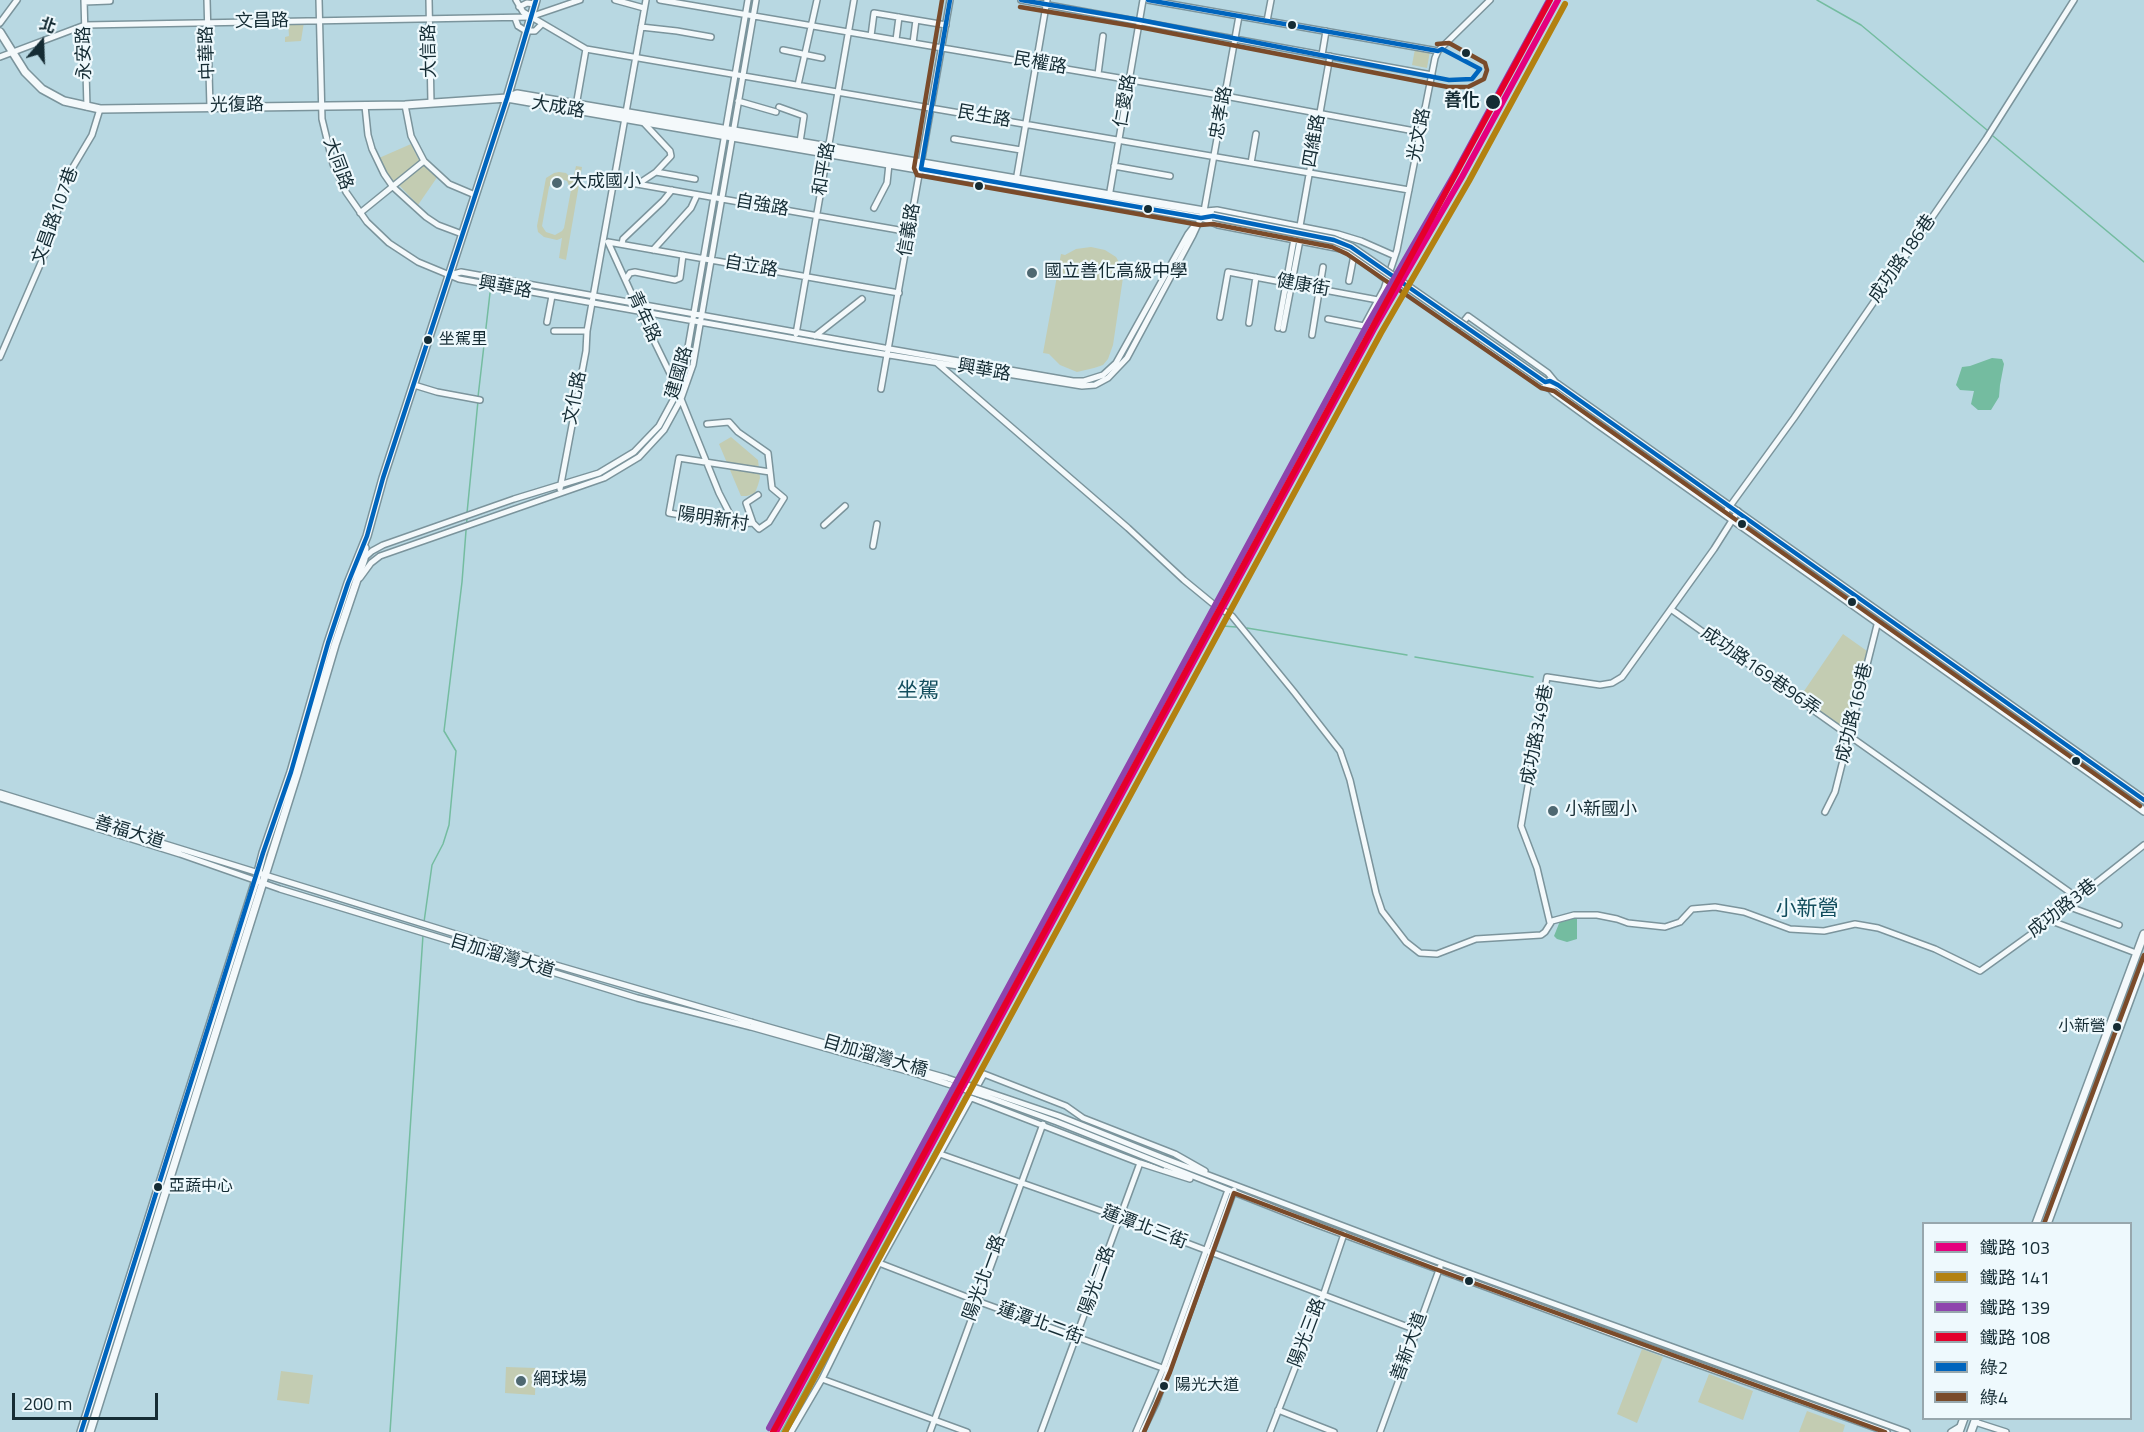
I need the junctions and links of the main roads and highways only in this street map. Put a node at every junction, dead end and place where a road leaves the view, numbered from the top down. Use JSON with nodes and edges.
{"nodes":[{"id":1,"x":535,"y":2,"type":"edge"},
{"id":2,"x":0,"y":32,"type":"edge"},
{"id":3,"x":507,"y":98,"type":"junction"},
{"id":4,"x":625,"y":116,"type":"junction"},
{"id":5,"x":729,"y":134,"type":"junction"},
{"id":6,"x":828,"y":150,"type":"junction"},
{"id":7,"x":922,"y":166,"type":"junction"},
{"id":8,"x":1556,"y":389,"type":"junction"},
{"id":9,"x":367,"y":536,"type":"junction"},
{"id":10,"x":352,"y":584,"type":"junction"},
{"id":11,"x":2144,"y":800,"type":"edge"},
{"id":12,"x":2144,"y":811,"type":"edge"},
{"id":13,"x":260,"y":878,"type":"junction"},
{"id":14,"x":2144,"y":933,"type":"edge"},
{"id":15,"x":2144,"y":961,"type":"edge"},
{"id":16,"x":2037,"y":1222,"type":"edge"},
{"id":17,"x":2048,"y":1222,"type":"edge"},
{"id":18,"x":1976,"y":1420,"type":"edge"},
{"id":19,"x":81,"y":1432,"type":"edge"},
{"id":20,"x":90,"y":1432,"type":"edge"},
{"id":21,"x":1971,"y":1432,"type":"edge"}],
"edges":[{"from":1,"to":3,"type":"main road"},
{"from":2,"to":3,"type":"main road","name":"光復路"},
{"from":3,"to":4,"type":"main road","name":"大成路"},
{"from":3,"to":9,"type":"main road"},
{"from":4,"to":5,"type":"main road","name":"大成路"},
{"from":4,"to":5,"type":"main road","name":"大成路"},
{"from":5,"to":6,"type":"main road","name":"大成路"},
{"from":5,"to":6,"type":"main road","name":"大成路"},
{"from":6,"to":7,"type":"main road","name":"大成路"},
{"from":6,"to":7,"type":"main road","name":"大成路"},
{"from":7,"to":8,"type":"main road","name":"大成路","bridge":true},
{"from":8,"to":11,"type":"main road"},
{"from":8,"to":12,"type":"main road"},
{"from":9,"to":10,"type":"main road"},
{"from":9,"to":10,"type":"main road"},
{"from":10,"to":13,"type":"main road"},
{"from":13,"to":19,"type":"main road"},
{"from":13,"to":20,"type":"main road"},
{"from":14,"to":16,"type":"main road"},
{"from":15,"to":17,"type":"main road"},
{"from":18,"to":21,"type":"main road"}]}
